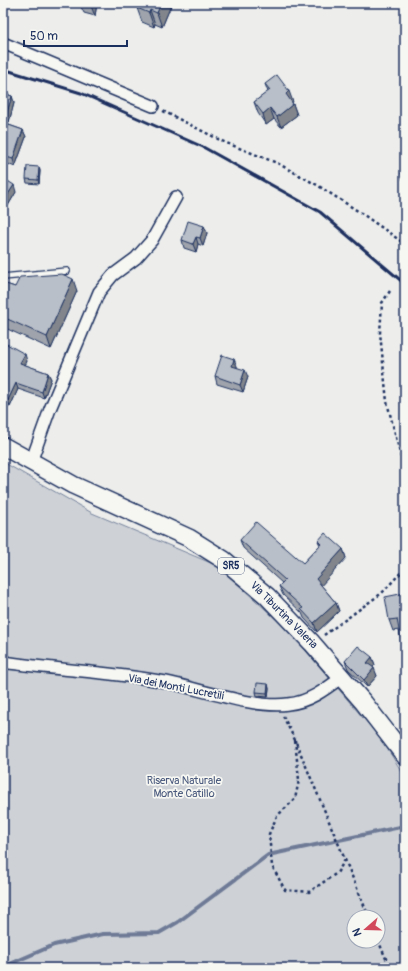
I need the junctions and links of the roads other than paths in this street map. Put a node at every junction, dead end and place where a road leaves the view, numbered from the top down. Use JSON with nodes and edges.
{"nodes":[{"id":1,"x":3,"y":43,"type":"edge"},
{"id":2,"x":153,"y":106,"type":"road end"},
{"id":3,"x":176,"y":197,"type":"dead end"},
{"id":4,"x":67,"y":271,"type":"dead end"},
{"id":5,"x":3,"y":277,"type":"edge"},
{"id":6,"x":3,"y":446,"type":"edge"},
{"id":7,"x":31,"y":462,"type":"junction"},
{"id":8,"x":3,"y":662,"type":"edge"},
{"id":9,"x":342,"y":677,"type":"junction"},
{"id":10,"x":405,"y":756,"type":"edge"}],
"edges":[{"from":1,"to":2,"type":"street"},
{"from":3,"to":7,"type":"street"},
{"from":4,"to":5,"type":"lane"},
{"from":6,"to":7,"type":"main road","name":"Via Tiburtina Valeria","number":"SR5"},
{"from":7,"to":9,"type":"main road","name":"Via Tiburtina Valeria","number":"SR5"},
{"from":8,"to":9,"type":"street","name":"Via dei Monti Lucretili"},
{"from":9,"to":10,"type":"main road","name":"Via Tiburtina Valeria","number":"SR5"}]}
